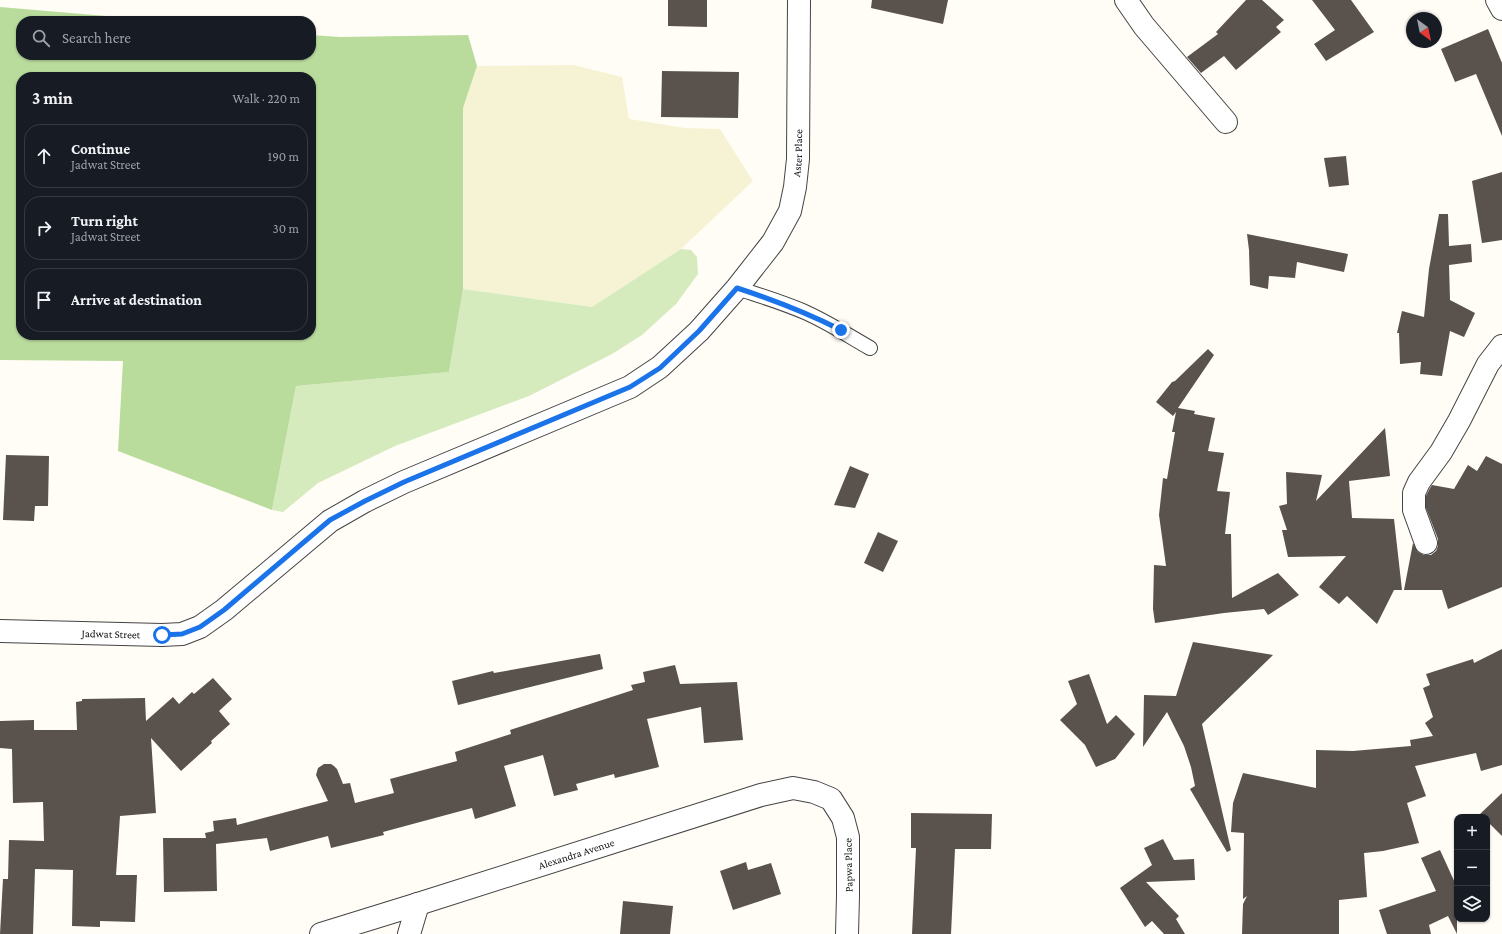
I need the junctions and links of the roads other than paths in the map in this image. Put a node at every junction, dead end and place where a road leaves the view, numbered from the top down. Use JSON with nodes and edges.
{"nodes":[{"id":1,"x":799,"y":0,"type":"edge"},
{"id":2,"x":1126,"y":0,"type":"edge"},
{"id":3,"x":1497,"y":0,"type":"edge"},
{"id":4,"x":1502,"y":9,"type":"edge"},
{"id":5,"x":1226,"y":122,"type":"dead end"},
{"id":6,"x":737,"y":288,"type":"junction"},
{"id":7,"x":1502,"y":346,"type":"edge"},
{"id":8,"x":870,"y":348,"type":"dead end"},
{"id":9,"x":1426,"y":543,"type":"dead end"},
{"id":10,"x":0,"y":631,"type":"edge"},
{"id":11,"x":831,"y":800,"type":"joint"},
{"id":12,"x":418,"y":904,"type":"junction"},
{"id":13,"x":322,"y":934,"type":"edge"},
{"id":14,"x":409,"y":934,"type":"edge"},
{"id":15,"x":846,"y":934,"type":"edge"}],
"edges":[{"from":1,"to":6,"type":"street","name":"Aster Place"},
{"from":2,"to":5,"type":"street"},
{"from":3,"to":4,"type":"street"},
{"from":6,"to":8,"type":"lane"},
{"from":6,"to":10,"type":"street","name":"Jadwat Street"},
{"from":7,"to":9,"type":"street"},
{"from":11,"to":12,"type":"street","name":"Alexandra Avenue"},
{"from":11,"to":15,"type":"street","name":"Papwa Place"},
{"from":12,"to":13,"type":"street","name":"Alexandra Avenue"},
{"from":12,"to":14,"type":"street"}]}
